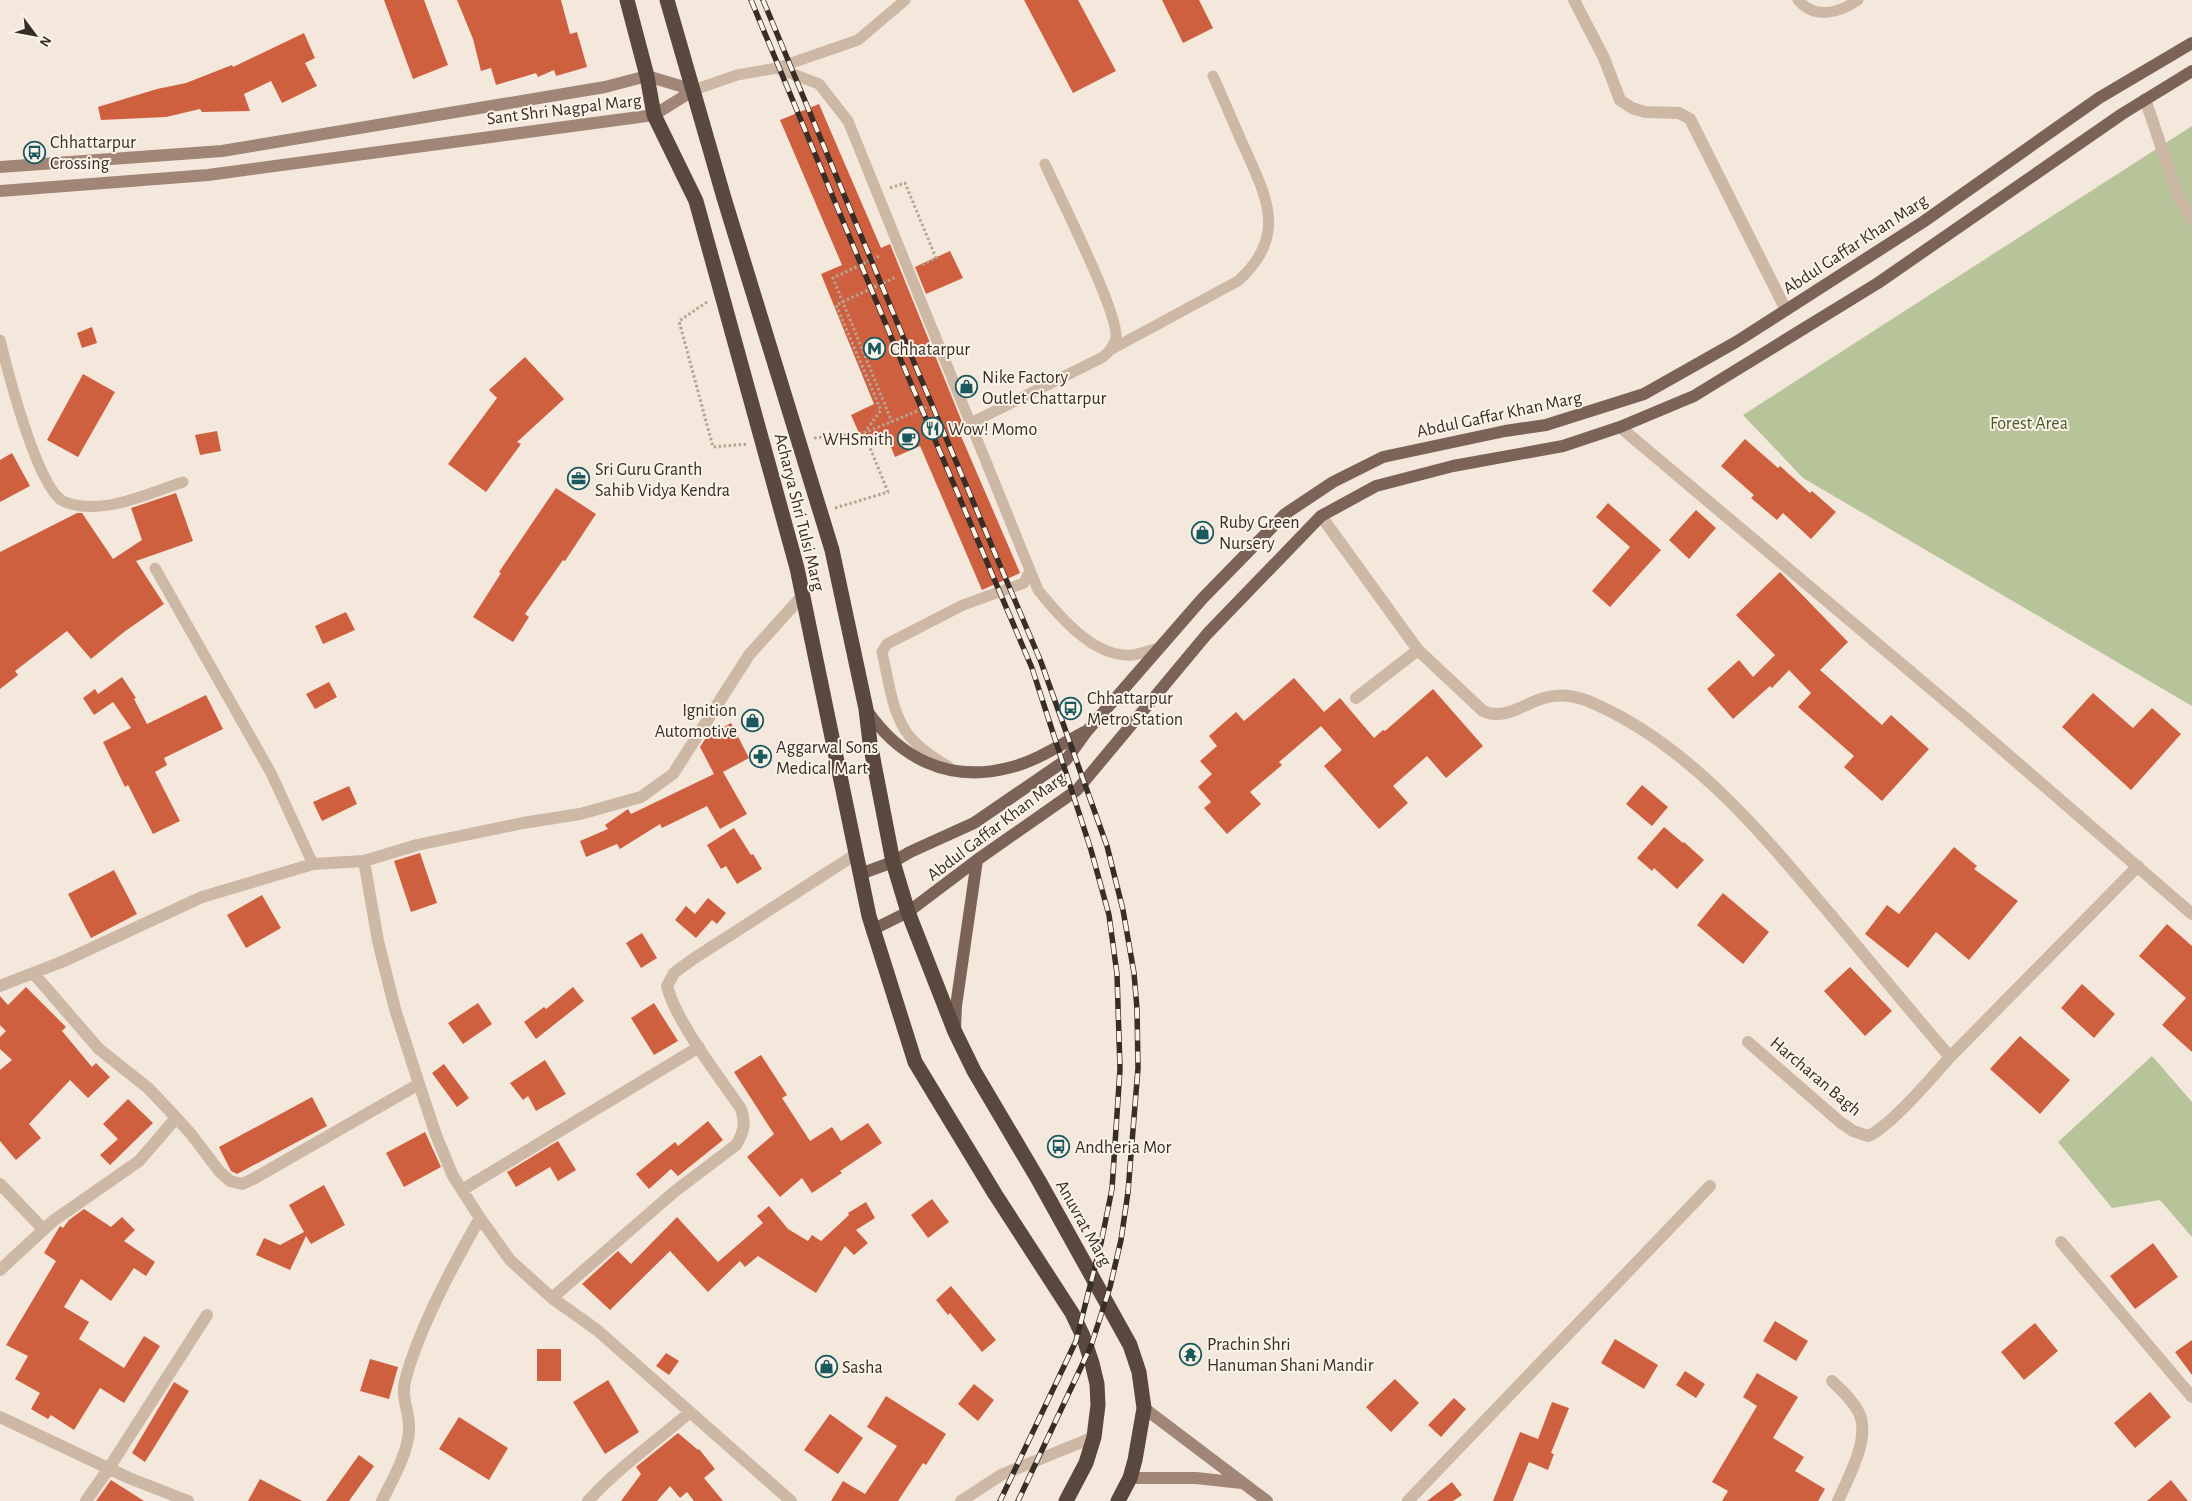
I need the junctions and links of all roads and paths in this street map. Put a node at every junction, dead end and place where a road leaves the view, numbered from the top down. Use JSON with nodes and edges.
{"nodes":[{"id":1,"x":626,"y":0,"type":"edge"},
{"id":2,"x":668,"y":0,"type":"edge"},
{"id":3,"x":905,"y":0,"type":"edge"},
{"id":4,"x":1574,"y":0,"type":"edge"},
{"id":5,"x":1798,"y":0,"type":"edge"},
{"id":6,"x":1858,"y":0,"type":"edge"},
{"id":7,"x":2192,"y":43,"type":"edge"},
{"id":8,"x":777,"y":68,"type":"junction"},
{"id":9,"x":2192,"y":72,"type":"edge"},
{"id":10,"x":647,"y":76,"type":"junction"},
{"id":11,"x":1213,"y":76,"type":"dead end"},
{"id":12,"x":694,"y":90,"type":"junction"},
{"id":13,"x":2145,"y":100,"type":"junction"},
{"id":14,"x":654,"y":115,"type":"junction"},
{"id":15,"x":1045,"y":164,"type":"dead end"},
{"id":16,"x":0,"y":167,"type":"edge"},
{"id":17,"x":906,"y":183,"type":"dead end"},
{"id":18,"x":0,"y":191,"type":"edge"},
{"id":19,"x":2192,"y":220,"type":"edge"},
{"id":20,"x":879,"y":256,"type":"dead end"},
{"id":21,"x":909,"y":271,"type":"junction"},
{"id":22,"x":722,"y":292,"type":"junction"},
{"id":23,"x":1786,"y":310,"type":"junction"},
{"id":24,"x":0,"y":340,"type":"edge"},
{"id":25,"x":1112,"y":349,"type":"junction"},
{"id":26,"x":927,"y":407,"type":"dead end"},
{"id":27,"x":892,"y":422,"type":"junction"},
{"id":28,"x":971,"y":422,"type":"junction"},
{"id":29,"x":1620,"y":427,"type":"junction"},
{"id":30,"x":864,"y":434,"type":"junction"},
{"id":31,"x":713,"y":447,"type":"dead end"},
{"id":32,"x":183,"y":482,"type":"dead end"},
{"id":33,"x":820,"y":512,"type":"junction"},
{"id":34,"x":1321,"y":516,"type":"junction"},
{"id":35,"x":154,"y":568,"type":"dead end"},
{"id":36,"x":1030,"y":570,"type":"junction"},
{"id":37,"x":802,"y":595,"type":"junction"},
{"id":38,"x":1159,"y":648,"type":"junction"},
{"id":39,"x":1418,"y":650,"type":"junction"},
{"id":40,"x":1356,"y":698,"type":"dead end"},
{"id":41,"x":866,"y":709,"type":"junction"},
{"id":42,"x":1087,"y":731,"type":"junction"},
{"id":43,"x":954,"y":771,"type":"junction"},
{"id":44,"x":856,"y":854,"type":"junction"},
{"id":45,"x":364,"y":860,"type":"junction"},
{"id":46,"x":977,"y":860,"type":"junction"},
{"id":47,"x":893,"y":862,"type":"junction"},
{"id":48,"x":314,"y":864,"type":"junction"},
{"id":49,"x":2138,"y":866,"type":"junction"},
{"id":50,"x":860,"y":874,"type":"junction"},
{"id":51,"x":908,"y":912,"type":"junction"},
{"id":52,"x":2192,"y":914,"type":"edge"},
{"id":53,"x":872,"y":930,"type":"junction"},
{"id":54,"x":34,"y":974,"type":"junction"},
{"id":55,"x":0,"y":986,"type":"edge"},
{"id":56,"x":955,"y":1032,"type":"junction"},
{"id":57,"x":1748,"y":1042,"type":"dead end"},
{"id":58,"x":700,"y":1047,"type":"junction"},
{"id":59,"x":1950,"y":1057,"type":"junction"},
{"id":60,"x":419,"y":1084,"type":"junction"},
{"id":61,"x":176,"y":1118,"type":"junction"},
{"id":62,"x":1710,"y":1186,"type":"dead end"},
{"id":63,"x":1,"y":1187,"type":"edge"},
{"id":64,"x":462,"y":1190,"type":"junction"},
{"id":65,"x":480,"y":1218,"type":"junction"},
{"id":66,"x":43,"y":1229,"type":"junction"},
{"id":67,"x":2061,"y":1242,"type":"dead end"},
{"id":68,"x":0,"y":1270,"type":"edge"},
{"id":69,"x":552,"y":1298,"type":"junction"},
{"id":70,"x":207,"y":1315,"type":"dead end"},
{"id":71,"x":1832,"y":1380,"type":"dead end"},
{"id":72,"x":2192,"y":1397,"type":"edge"},
{"id":73,"x":1144,"y":1408,"type":"junction"},
{"id":74,"x":690,"y":1413,"type":"junction"},
{"id":75,"x":0,"y":1417,"type":"edge"},
{"id":76,"x":1094,"y":1437,"type":"junction"},
{"id":77,"x":109,"y":1468,"type":"junction"},
{"id":78,"x":1130,"y":1478,"type":"junction"},
{"id":79,"x":1245,"y":1483,"type":"junction"},
{"id":80,"x":86,"y":1501,"type":"edge"},
{"id":81,"x":188,"y":1501,"type":"edge"},
{"id":82,"x":382,"y":1501,"type":"edge"},
{"id":83,"x":588,"y":1501,"type":"edge"},
{"id":84,"x":791,"y":1501,"type":"edge"},
{"id":85,"x":962,"y":1501,"type":"edge"},
{"id":86,"x":1066,"y":1501,"type":"edge"},
{"id":87,"x":1118,"y":1501,"type":"edge"},
{"id":88,"x":1268,"y":1501,"type":"edge"},
{"id":89,"x":1408,"y":1501,"type":"edge"},
{"id":90,"x":1838,"y":1501,"type":"edge"}],
"edges":[{"from":1,"to":10,"type":"highway","name":"Acharya Shri Tulsi Marg"},
{"from":2,"to":12,"type":"highway"},
{"from":3,"to":8,"type":"lane"},
{"from":4,"to":23,"type":"street"},
{"from":5,"to":6,"type":"lane"},
{"from":7,"to":23,"type":"main road","name":"Abdul Gaffar Khan Marg"},
{"from":8,"to":12,"type":"lane"},
{"from":8,"to":21,"type":"lane"},
{"from":9,"to":13,"type":"main road","name":"Abdul Gaffar Khan Marg"},
{"from":10,"to":12,"type":"main road","name":"Sant Shri Nagpal Marg"},
{"from":10,"to":14,"type":"highway","name":"Acharya Shri Tulsi Marg"},
{"from":10,"to":16,"type":"main road","name":"Sant Shri Nagpal Marg"},
{"from":11,"to":25,"type":"lane"},
{"from":12,"to":14,"type":"main road","name":"Sant Shri Nagpal Marg"},
{"from":12,"to":33,"type":"highway","name":"Acharya Shri Tulsi Marg"},
{"from":13,"to":19,"type":"street"},
{"from":13,"to":29,"type":"main road","name":"Abdul Gaffar Khan Marg"},
{"from":14,"to":18,"type":"main road","name":"Sant Shri Nagpal Marg"},
{"from":14,"to":22,"type":"highway","name":"Acharya Shri Tulsi Marg"},
{"from":15,"to":25,"type":"lane"},
{"from":17,"to":21,"type":"path"},
{"from":20,"to":27,"type":"path"},
{"from":21,"to":28,"type":"lane"},
{"from":21,"to":30,"type":"path"},
{"from":22,"to":31,"type":"path"},
{"from":22,"to":37,"type":"highway","name":"Acharya Shri Tulsi Marg"},
{"from":23,"to":38,"type":"main road","name":"Abdul Gaffar Khan Marg"},
{"from":24,"to":32,"type":"lane"},
{"from":25,"to":28,"type":"lane"},
{"from":26,"to":27,"type":"path"},
{"from":27,"to":30,"type":"path"},
{"from":28,"to":36,"type":"lane"},
{"from":29,"to":34,"type":"main road","name":"Abdul Gaffar Khan Marg"},
{"from":29,"to":49,"type":"street"},
{"from":30,"to":33,"type":"path"},
{"from":33,"to":41,"type":"highway","name":"Acharya Shri Tulsi Marg"},
{"from":34,"to":39,"type":"street"},
{"from":34,"to":46,"type":"main road","name":"Abdul Gaffar Khan Marg"},
{"from":35,"to":48,"type":"lane"},
{"from":36,"to":38,"type":"lane"},
{"from":36,"to":43,"type":"lane"},
{"from":37,"to":44,"type":"highway","name":"Acharya Shri Tulsi Marg"},
{"from":37,"to":45,"type":"street"},
{"from":38,"to":42,"type":"main road","name":"Abdul Gaffar Khan Marg"},
{"from":39,"to":40,"type":"street"},
{"from":39,"to":59,"type":"street"},
{"from":41,"to":43,"type":"main road"},
{"from":41,"to":47,"type":"highway","name":"Acharya Shri Tulsi Marg"},
{"from":42,"to":43,"type":"main road"},
{"from":42,"to":47,"type":"main road","name":"Abdul Gaffar Khan Marg"},
{"from":44,"to":50,"type":"highway","name":"Acharya Shri Tulsi Marg"},
{"from":44,"to":58,"type":"street"},
{"from":45,"to":48,"type":"street"},
{"from":45,"to":60,"type":"street"},
{"from":46,"to":51,"type":"main road","name":"Abdul Gaffar Khan Marg"},
{"from":46,"to":56,"type":"main road"},
{"from":47,"to":50,"type":"main road","name":"Abdul Gaffar Khan Marg"},
{"from":47,"to":51,"type":"highway","name":"Anuvrat Marg"},
{"from":48,"to":54,"type":"street"},
{"from":49,"to":52,"type":"street"},
{"from":49,"to":59,"type":"street"},
{"from":50,"to":53,"type":"highway","name":"Acharya Shri Tulsi Marg"},
{"from":51,"to":53,"type":"main road","name":"Abdul Gaffar Khan Marg"},
{"from":51,"to":56,"type":"highway","name":"Anuvrat Marg"},
{"from":53,"to":76,"type":"highway"},
{"from":54,"to":55,"type":"street"},
{"from":54,"to":61,"type":"street"},
{"from":56,"to":73,"type":"highway","name":"Anuvrat Marg"},
{"from":57,"to":59,"type":"street","name":"Harcharan Bagh"},
{"from":58,"to":64,"type":"street"},
{"from":58,"to":69,"type":"street"},
{"from":60,"to":61,"type":"street"},
{"from":60,"to":64,"type":"street"},
{"from":61,"to":66,"type":"street"},
{"from":62,"to":89,"type":"street"},
{"from":63,"to":66,"type":"street"},
{"from":64,"to":65,"type":"street"},
{"from":65,"to":69,"type":"street"},
{"from":65,"to":82,"type":"street"},
{"from":66,"to":68,"type":"street"},
{"from":67,"to":72,"type":"street"},
{"from":69,"to":74,"type":"street"},
{"from":70,"to":77,"type":"street"},
{"from":71,"to":90,"type":"street"},
{"from":73,"to":78,"type":"highway","name":"Anuvrat Marg"},
{"from":73,"to":79,"type":"main road"},
{"from":74,"to":83,"type":"street"},
{"from":74,"to":84,"type":"street"},
{"from":75,"to":77,"type":"street"},
{"from":76,"to":85,"type":"street"},
{"from":76,"to":86,"type":"highway"},
{"from":77,"to":80,"type":"street"},
{"from":77,"to":81,"type":"street"},
{"from":78,"to":79,"type":"main road"},
{"from":78,"to":87,"type":"highway","name":"Anuvrat Marg"},
{"from":79,"to":88,"type":"main road"}]}
